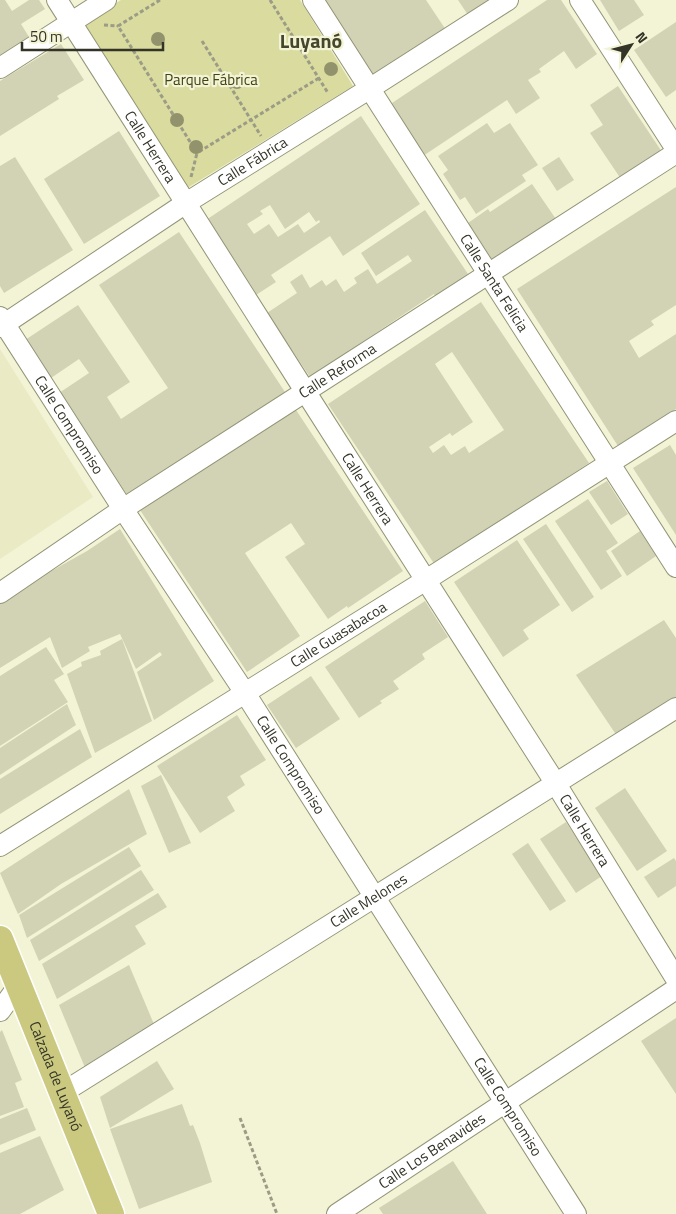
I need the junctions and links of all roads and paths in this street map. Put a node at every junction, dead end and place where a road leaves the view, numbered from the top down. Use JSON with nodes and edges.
{"nodes":[{"id":1,"x":57,"y":0,"type":"edge"},
{"id":2,"x":106,"y":0,"type":"edge"},
{"id":3,"x":160,"y":0,"type":"edge"},
{"id":4,"x":270,"y":0,"type":"edge"},
{"id":5,"x":314,"y":0,"type":"edge"},
{"id":6,"x":508,"y":0,"type":"edge"},
{"id":7,"x":580,"y":0,"type":"edge"},
{"id":8,"x":72,"y":22,"type":"junction"},
{"id":9,"x":202,"y":41,"type":"dead end"},
{"id":10,"x":0,"y":68,"type":"edge"},
{"id":11,"x":369,"y":89,"type":"junction"},
{"id":12,"x":251,"y":120,"type":"junction"},
{"id":13,"x":676,"y":149,"type":"edge"},
{"id":14,"x":270,"y":151,"type":"junction"},
{"id":15,"x":676,"y":153,"type":"edge"},
{"id":16,"x":186,"y":203,"type":"junction"},
{"id":17,"x":488,"y":275,"type":"junction"},
{"id":18,"x":2,"y":323,"type":"edge"},
{"id":19,"x":305,"y":391,"type":"junction"},
{"id":20,"x":676,"y":421,"type":"edge"},
{"id":21,"x":610,"y":464,"type":"junction"},
{"id":22,"x":123,"y":509,"type":"junction"},
{"id":23,"x":676,"y":567,"type":"edge"},
{"id":24,"x":426,"y":580,"type":"junction"},
{"id":25,"x":0,"y":594,"type":"edge"},
{"id":26,"x":245,"y":693,"type":"junction"},
{"id":27,"x":676,"y":708,"type":"edge"},
{"id":28,"x":556,"y":784,"type":"junction"},
{"id":29,"x":0,"y":846,"type":"edge"},
{"id":30,"x":374,"y":898,"type":"junction"},
{"id":31,"x":0,"y":939,"type":"edge"},
{"id":32,"x":676,"y":979,"type":"edge"},
{"id":33,"x":19,"y":986,"type":"junction"},
{"id":34,"x":676,"y":989,"type":"edge"},
{"id":35,"x":0,"y":1011,"type":"edge"},
{"id":36,"x":62,"y":1093,"type":"junction"},
{"id":37,"x":505,"y":1104,"type":"junction"},
{"id":38,"x":240,"y":1118,"type":"dead end"},
{"id":39,"x":359,"y":1208,"type":"edge"},
{"id":40,"x":111,"y":1214,"type":"edge"},
{"id":41,"x":278,"y":1214,"type":"edge"},
{"id":42,"x":337,"y":1214,"type":"edge"},
{"id":43,"x":576,"y":1214,"type":"edge"}],
"edges":[{"from":1,"to":8,"type":"street","name":"Calle Herrera"},
{"from":2,"to":8,"type":"street"},
{"from":3,"to":12,"type":"path"},
{"from":4,"to":12,"type":"path"},
{"from":5,"to":11,"type":"street","name":"Calle Santa Felicia"},
{"from":6,"to":11,"type":"street","name":"Calle Fábrica"},
{"from":7,"to":13,"type":"street"},
{"from":8,"to":10,"type":"street"},
{"from":8,"to":16,"type":"street","name":"Calle Herrera"},
{"from":9,"to":12,"type":"path"},
{"from":11,"to":14,"type":"street","name":"Calle Fábrica"},
{"from":11,"to":17,"type":"street","name":"Calle Santa Felicia"},
{"from":12,"to":14,"type":"path"},
{"from":14,"to":16,"type":"street","name":"Calle Fábrica"},
{"from":15,"to":17,"type":"street","name":"Calle Reforma"},
{"from":16,"to":18,"type":"street","name":"Calle Fábrica"},
{"from":16,"to":19,"type":"street","name":"Calle Herrera"},
{"from":17,"to":19,"type":"street","name":"Calle Reforma"},
{"from":17,"to":21,"type":"street","name":"Calle Santa Felicia"},
{"from":18,"to":22,"type":"street","name":"Calle Compromiso"},
{"from":19,"to":22,"type":"street","name":"Calle Reforma"},
{"from":19,"to":24,"type":"street","name":"Calle Herrera"},
{"from":20,"to":21,"type":"street","name":"Calle Guasabacoa"},
{"from":21,"to":23,"type":"street","name":"Calle Santa Felicia"},
{"from":21,"to":24,"type":"street","name":"Calle Guasabacoa"},
{"from":22,"to":25,"type":"street","name":"Calle Reforma"},
{"from":22,"to":26,"type":"street","name":"Calle Compromiso"},
{"from":24,"to":26,"type":"street","name":"Calle Guasabacoa"},
{"from":24,"to":28,"type":"street","name":"Calle Herrera"},
{"from":26,"to":29,"type":"street","name":"Calle Guasabacoa"},
{"from":26,"to":30,"type":"street","name":"Calle Compromiso"},
{"from":27,"to":28,"type":"street","name":"Calle Melones"},
{"from":28,"to":30,"type":"street","name":"Calle Melones"},
{"from":28,"to":32,"type":"street","name":"Calle Herrera"},
{"from":30,"to":36,"type":"street","name":"Calle Melones"},
{"from":30,"to":37,"type":"street","name":"Calle Compromiso"},
{"from":31,"to":33,"type":"main road","name":"Calzada de Luyanó"},
{"from":33,"to":35,"type":"street"},
{"from":33,"to":36,"type":"main road","name":"Calzada de Luyanó"},
{"from":34,"to":37,"type":"street","name":"Calle Los Benavides"},
{"from":36,"to":40,"type":"main road","name":"Calzada de Luyanó"},
{"from":37,"to":39,"type":"street","name":"Calle Los Benavides"},
{"from":37,"to":43,"type":"street","name":"Calle Compromiso"},
{"from":38,"to":41,"type":"path"},
{"from":39,"to":42,"type":"street","name":"Calle Los Benavides"}]}
